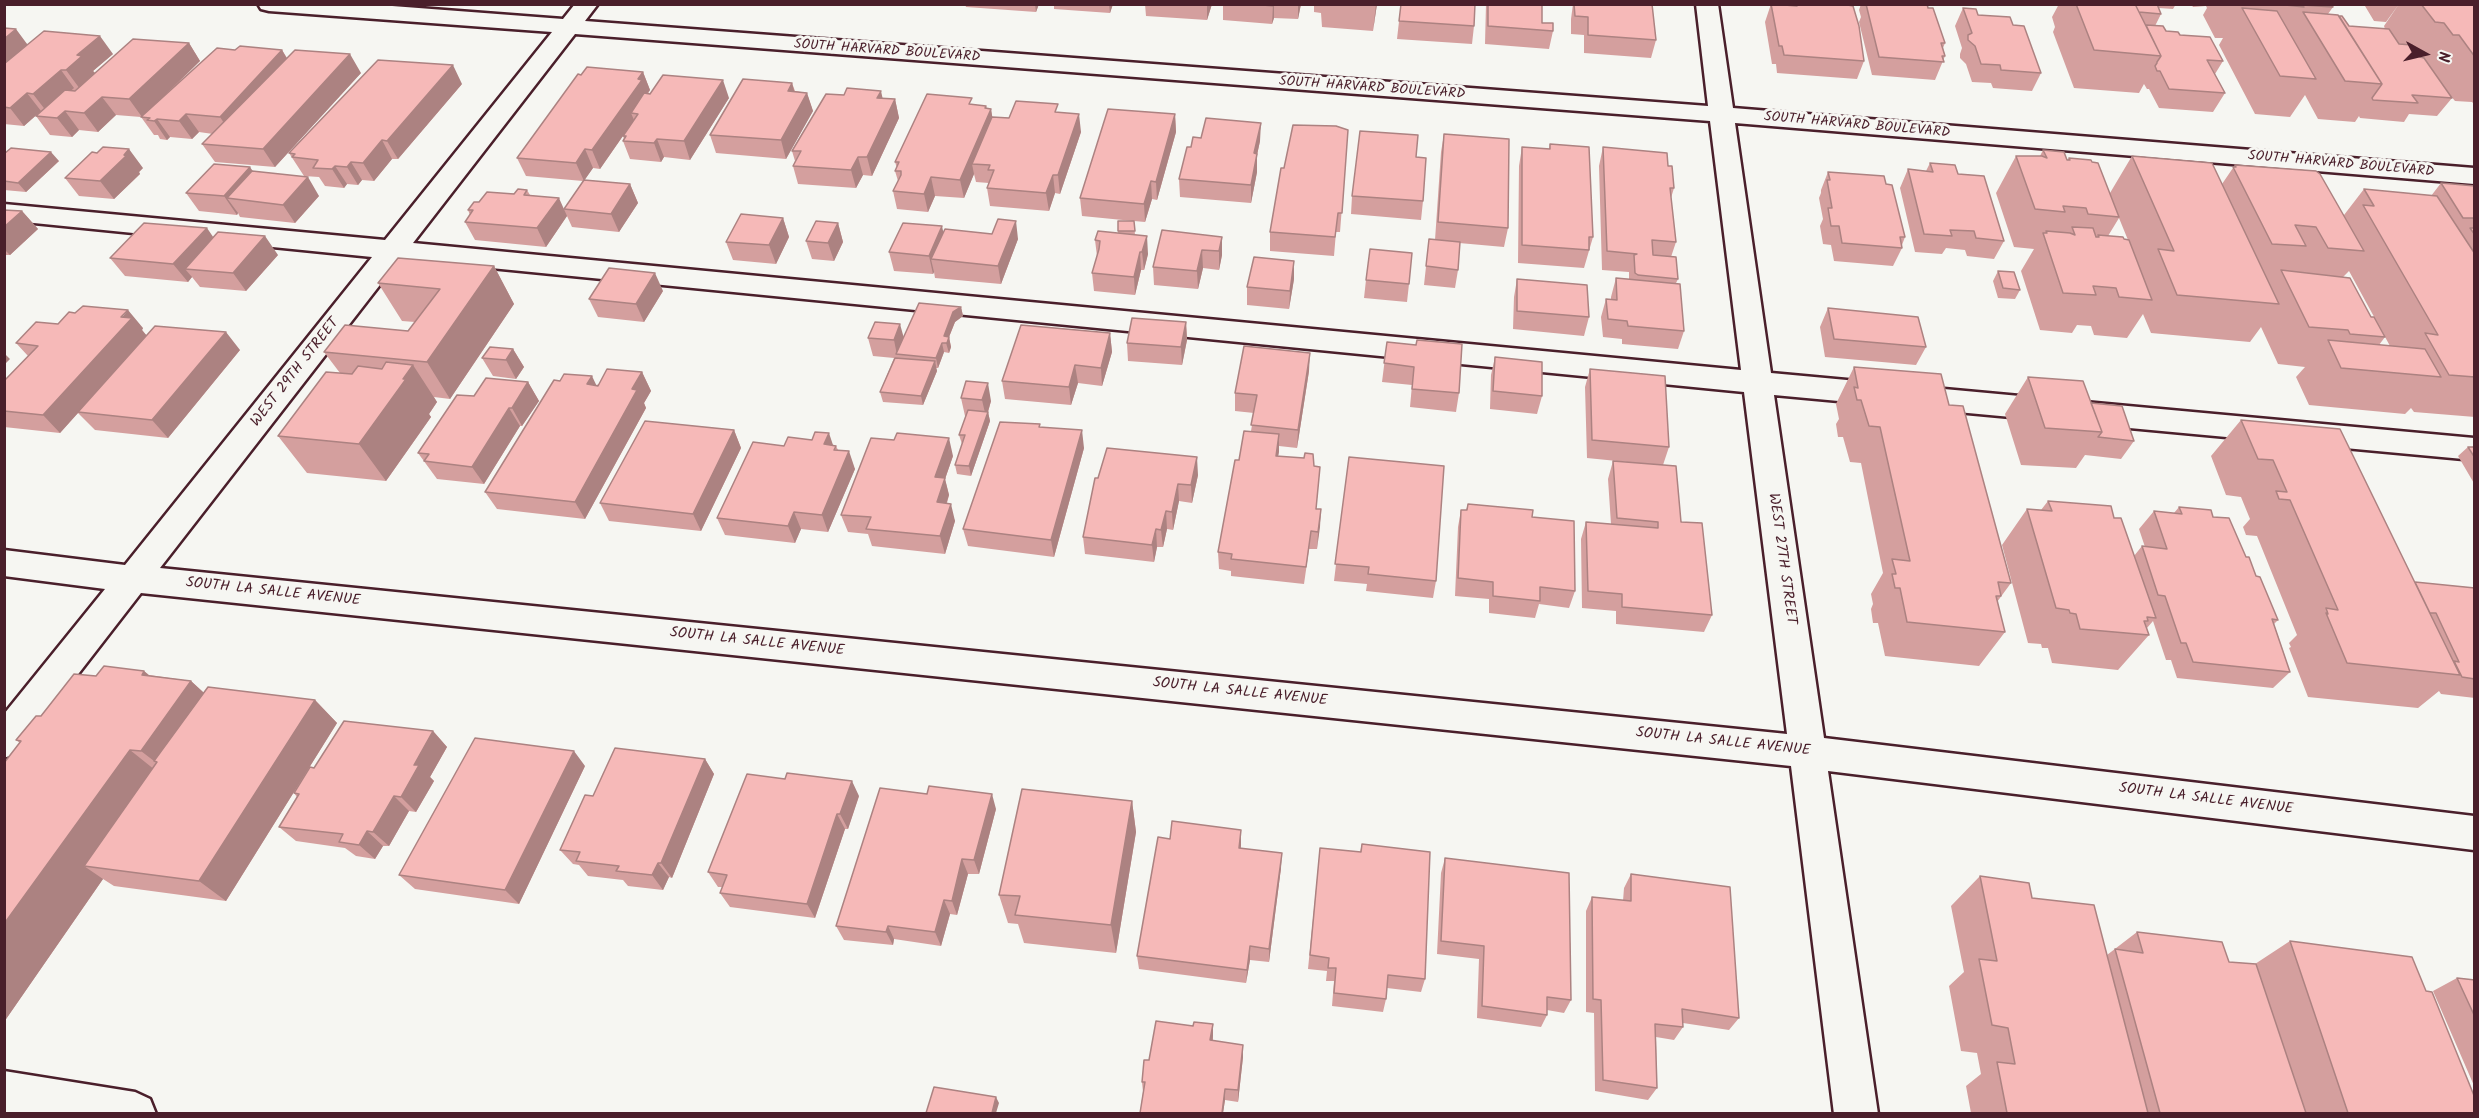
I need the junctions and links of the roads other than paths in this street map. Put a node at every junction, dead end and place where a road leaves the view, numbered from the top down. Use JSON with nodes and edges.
{"nodes":[{"id":1,"x":269,"y":4,"type":"edge"},
{"id":2,"x":587,"y":4,"type":"edge"},
{"id":3,"x":1707,"y":4,"type":"edge"},
{"id":4,"x":568,"y":29,"type":"junction"},
{"id":5,"x":1722,"y":115,"type":"junction"},
{"id":6,"x":2475,"y":176,"type":"edge"},
{"id":7,"x":4,"y":212,"type":"edge"},
{"id":8,"x":393,"y":250,"type":"junction"},
{"id":9,"x":1758,"y":383,"type":"junction"},
{"id":10,"x":2475,"y":448,"type":"edge"},
{"id":11,"x":4,"y":563,"type":"edge"},
{"id":12,"x":133,"y":579,"type":"junction"},
{"id":13,"x":4,"y":742,"type":"edge"},
{"id":14,"x":1808,"y":751,"type":"junction"},
{"id":15,"x":2475,"y":833,"type":"edge"},
{"id":16,"x":4,"y":1092,"type":"edge"},
{"id":17,"x":135,"y":1113,"type":"edge"},
{"id":18,"x":1856,"y":1113,"type":"edge"}],
"edges":[{"from":1,"to":4,"type":"street","name":"SOUTH HARVARD BOULEVARD"},
{"from":2,"to":4,"type":"street","name":"WEST 29TH STREET"},
{"from":3,"to":5,"type":"street","name":"WEST 27TH STREET"},
{"from":4,"to":5,"type":"street","name":"SOUTH HARVARD BOULEVARD"},
{"from":4,"to":8,"type":"street","name":"WEST 29TH STREET"},
{"from":5,"to":6,"type":"street","name":"SOUTH HARVARD BOULEVARD"},
{"from":5,"to":9,"type":"street","name":"WEST 27TH STREET"},
{"from":7,"to":8,"type":"street"},
{"from":8,"to":9,"type":"street"},
{"from":8,"to":12,"type":"street","name":"WEST 29TH STREET"},
{"from":9,"to":10,"type":"street"},
{"from":9,"to":14,"type":"street","name":"WEST 27TH STREET"},
{"from":11,"to":12,"type":"street","name":"SOUTH LA SALLE AVENUE"},
{"from":12,"to":13,"type":"street","name":"WEST 29TH STREET"},
{"from":12,"to":14,"type":"street","name":"SOUTH LA SALLE AVENUE"},
{"from":14,"to":15,"type":"street","name":"SOUTH LA SALLE AVENUE"},
{"from":14,"to":18,"type":"street","name":"WEST 27TH STREET"},
{"from":16,"to":17,"type":"street"}]}
